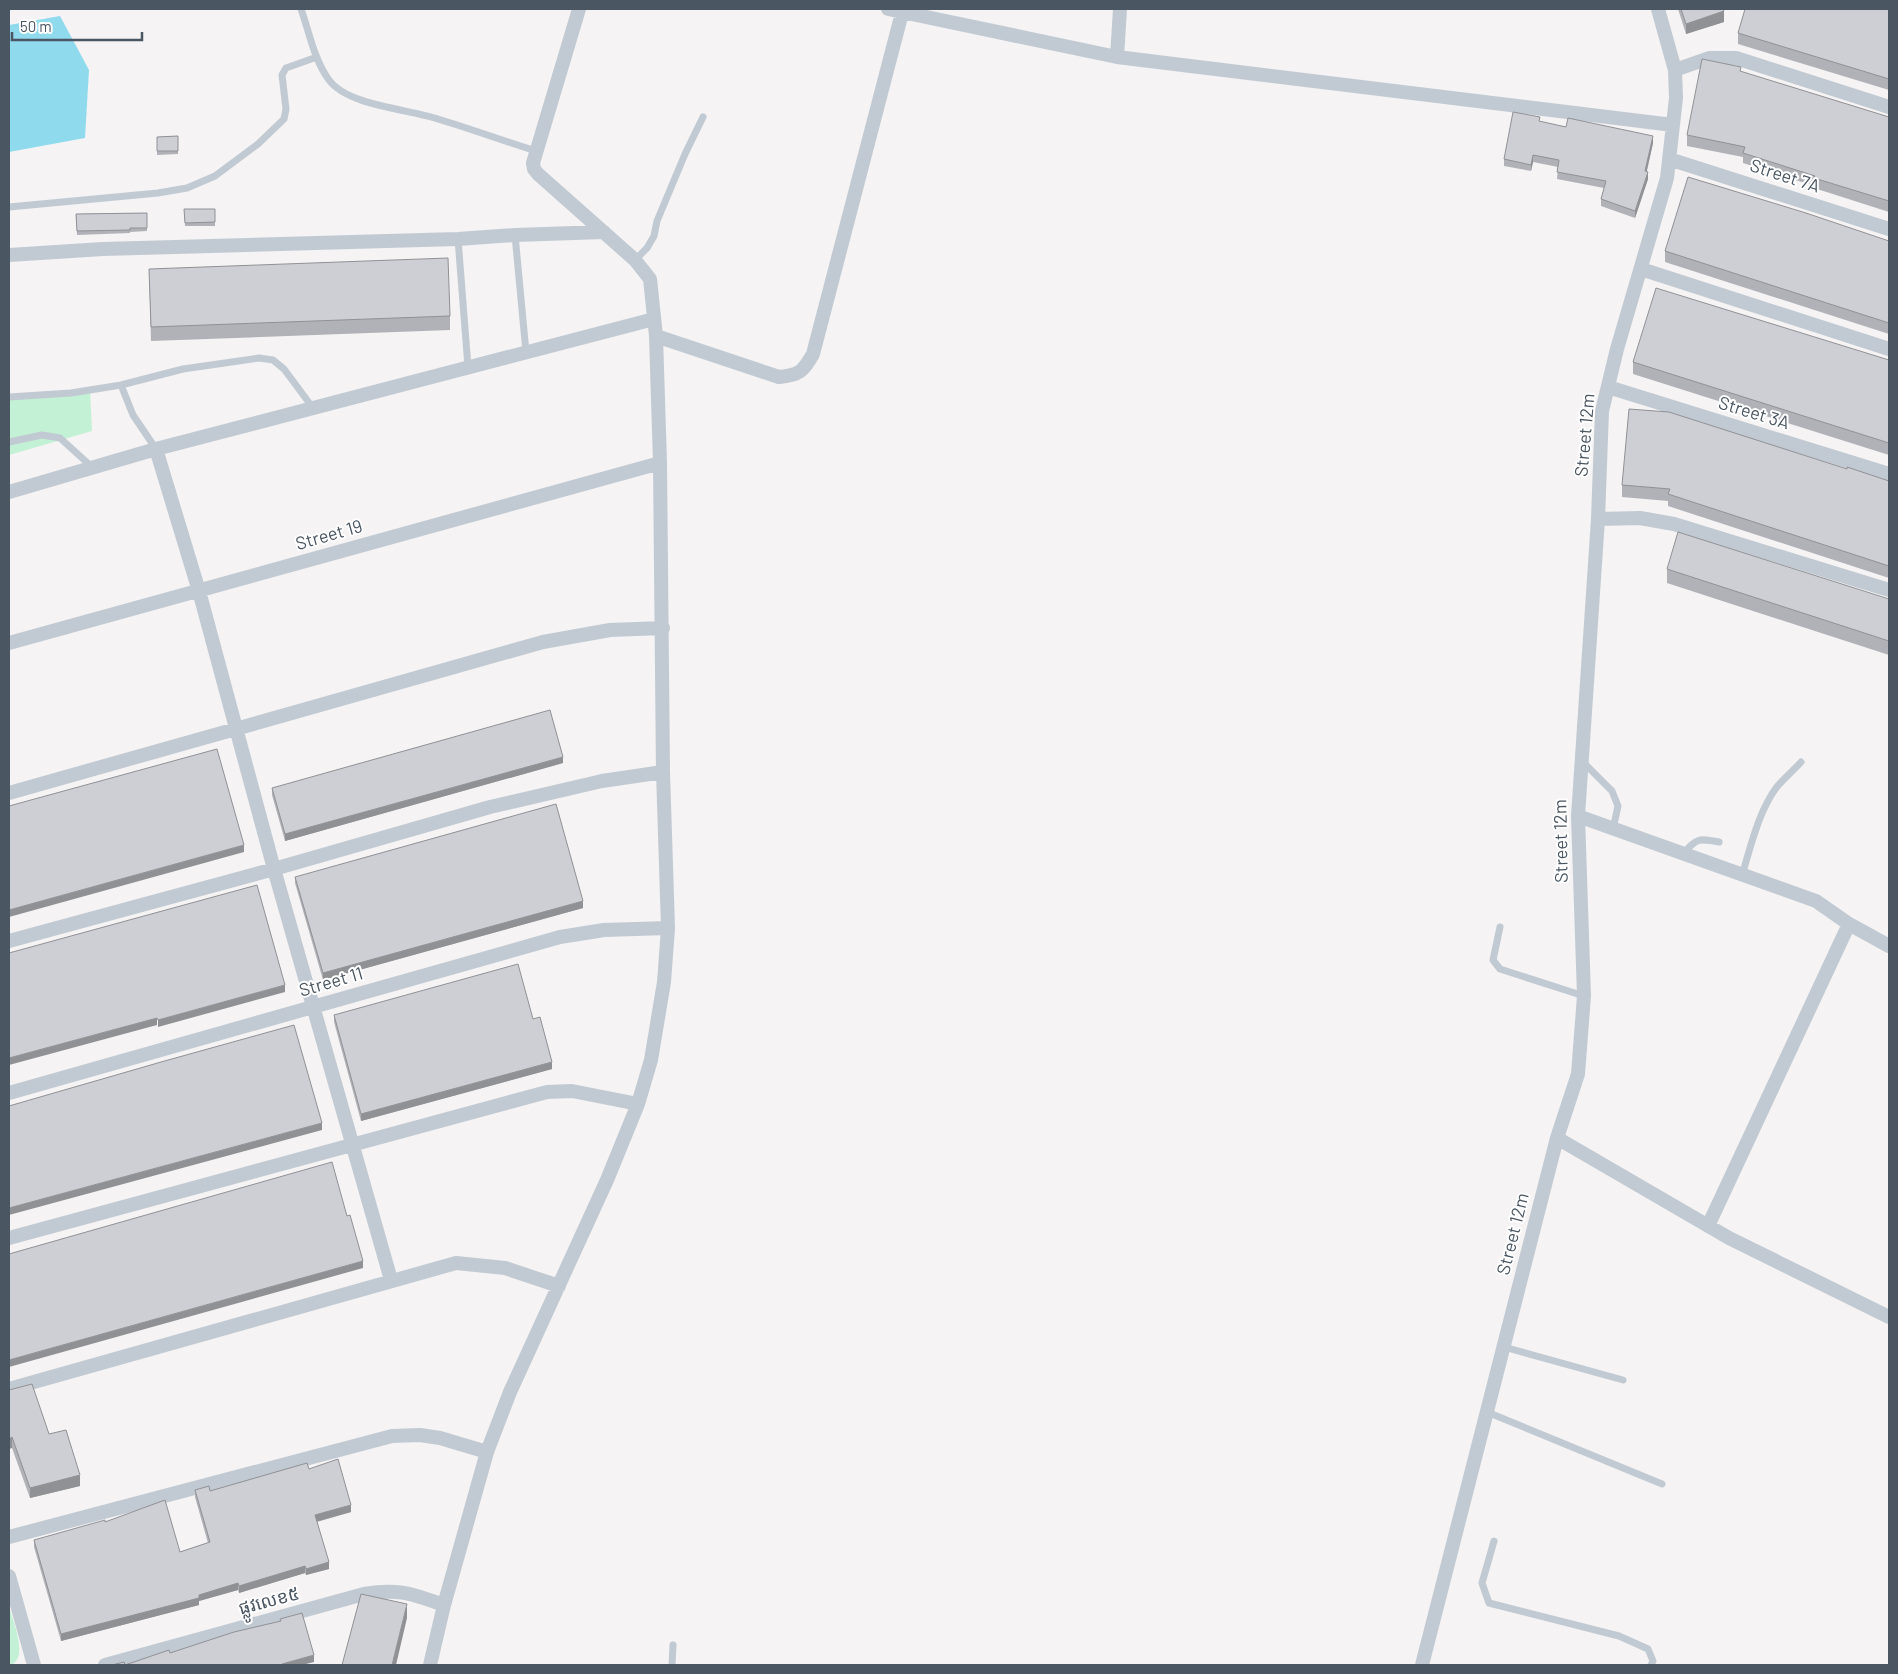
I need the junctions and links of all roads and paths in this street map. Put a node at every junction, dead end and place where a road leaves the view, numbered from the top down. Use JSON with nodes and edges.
{"nodes":[{"id":1,"x":301,"y":9,"type":"edge"},
{"id":2,"x":579,"y":9,"type":"edge"},
{"id":3,"x":888,"y":9,"type":"edge"},
{"id":4,"x":1120,"y":9,"type":"edge"},
{"id":5,"x":1658,"y":9,"type":"edge"},
{"id":6,"x":902,"y":10,"type":"edge"},
{"id":7,"x":317,"y":56,"type":"junction"},
{"id":8,"x":1117,"y":57,"type":"junction"},
{"id":9,"x":1675,"y":70,"type":"junction"},
{"id":10,"x":1889,"y":107,"type":"edge"},
{"id":11,"x":703,"y":116,"type":"dead end"},
{"id":12,"x":1673,"y":125,"type":"junction"},
{"id":13,"x":536,"y":151,"type":"junction"},
{"id":14,"x":1669,"y":159,"type":"junction"},
{"id":15,"x":9,"y":207,"type":"edge"},
{"id":16,"x":1889,"y":229,"type":"edge"},
{"id":17,"x":604,"y":232,"type":"junction"},
{"id":18,"x":515,"y":235,"type":"junction"},
{"id":19,"x":458,"y":240,"type":"junction"},
{"id":20,"x":9,"y":255,"type":"edge"},
{"id":21,"x":636,"y":260,"type":"junction"},
{"id":22,"x":1641,"y":269,"type":"junction"},
{"id":23,"x":654,"y":319,"type":"junction"},
{"id":24,"x":656,"y":336,"type":"junction"},
{"id":25,"x":1889,"y":349,"type":"edge"},
{"id":26,"x":526,"y":352,"type":"junction"},
{"id":27,"x":468,"y":367,"type":"junction"},
{"id":28,"x":121,"y":385,"type":"junction"},
{"id":29,"x":1608,"y":387,"type":"junction"},
{"id":30,"x":9,"y":397,"type":"edge"},
{"id":31,"x":313,"y":408,"type":"junction"},
{"id":32,"x":9,"y":442,"type":"edge"},
{"id":33,"x":156,"y":449,"type":"junction"},
{"id":34,"x":660,"y":463,"type":"junction"},
{"id":35,"x":92,"y":468,"type":"junction"},
{"id":36,"x":1889,"y":474,"type":"edge"},
{"id":37,"x":9,"y":492,"type":"edge"},
{"id":38,"x":1598,"y":519,"type":"junction"},
{"id":39,"x":1889,"y":590,"type":"edge"},
{"id":40,"x":199,"y":591,"type":"junction"},
{"id":41,"x":663,"y":628,"type":"junction"},
{"id":42,"x":9,"y":643,"type":"edge"},
{"id":43,"x":237,"y":729,"type":"junction"},
{"id":44,"x":1582,"y":760,"type":"junction"},
{"id":45,"x":1801,"y":762,"type":"dead end"},
{"id":46,"x":663,"y":772,"type":"junction"},
{"id":47,"x":9,"y":793,"type":"edge"},
{"id":48,"x":1578,"y":816,"type":"junction"},
{"id":49,"x":1613,"y":829,"type":"junction"},
{"id":50,"x":1718,"y":842,"type":"dead end"},
{"id":51,"x":1683,"y":854,"type":"junction"},
{"id":52,"x":274,"y":869,"type":"junction"},
{"id":53,"x":1742,"y":875,"type":"junction"},
{"id":54,"x":1850,"y":924,"type":"junction"},
{"id":55,"x":1500,"y":927,"type":"dead end"},
{"id":56,"x":668,"y":928,"type":"junction"},
{"id":57,"x":9,"y":940,"type":"edge"},
{"id":58,"x":1889,"y":946,"type":"edge"},
{"id":59,"x":1584,"y":996,"type":"junction"},
{"id":60,"x":314,"y":1006,"type":"junction"},
{"id":61,"x":9,"y":1093,"type":"edge"},
{"id":62,"x":638,"y":1104,"type":"junction"},
{"id":63,"x":1557,"y":1138,"type":"junction"},
{"id":64,"x":353,"y":1145,"type":"junction"},
{"id":65,"x":1708,"y":1226,"type":"junction"},
{"id":66,"x":9,"y":1238,"type":"edge"},
{"id":67,"x":391,"y":1280,"type":"junction"},
{"id":68,"x":559,"y":1286,"type":"junction"},
{"id":69,"x":1889,"y":1317,"type":"edge"},
{"id":70,"x":1504,"y":1347,"type":"junction"},
{"id":71,"x":1622,"y":1380,"type":"dead end"},
{"id":72,"x":9,"y":1388,"type":"edge"},
{"id":73,"x":1487,"y":1412,"type":"junction"},
{"id":74,"x":487,"y":1452,"type":"junction"},
{"id":75,"x":1662,"y":1484,"type":"dead end"},
{"id":76,"x":9,"y":1537,"type":"edge"},
{"id":77,"x":1494,"y":1541,"type":"dead end"},
{"id":78,"x":9,"y":1576,"type":"edge"},
{"id":79,"x":444,"y":1605,"type":"junction"},
{"id":80,"x":673,"y":1645,"type":"dead end"},
{"id":81,"x":34,"y":1665,"type":"edge"},
{"id":82,"x":105,"y":1665,"type":"edge"},
{"id":83,"x":430,"y":1665,"type":"edge"},
{"id":84,"x":672,"y":1665,"type":"edge"},
{"id":85,"x":1422,"y":1665,"type":"edge"},
{"id":86,"x":1652,"y":1665,"type":"edge"}],
"edges":[{"from":1,"to":7,"type":"lane"},
{"from":2,"to":13,"type":"street"},
{"from":3,"to":6,"type":"street"},
{"from":4,"to":8,"type":"street"},
{"from":5,"to":9,"type":"street","name":"Street 12m"},
{"from":6,"to":8,"type":"street"},
{"from":6,"to":24,"type":"street"},
{"from":7,"to":13,"type":"lane"},
{"from":7,"to":15,"type":"lane"},
{"from":8,"to":12,"type":"street"},
{"from":9,"to":10,"type":"street"},
{"from":9,"to":12,"type":"street","name":"Street 12m"},
{"from":11,"to":21,"type":"lane"},
{"from":12,"to":14,"type":"street","name":"Street 12m"},
{"from":13,"to":17,"type":"street"},
{"from":14,"to":16,"type":"street","name":"Street 7A"},
{"from":14,"to":22,"type":"street","name":"Street 12m"},
{"from":17,"to":18,"type":"street"},
{"from":17,"to":21,"type":"street"},
{"from":18,"to":19,"type":"street"},
{"from":18,"to":26,"type":"lane"},
{"from":19,"to":20,"type":"street"},
{"from":19,"to":27,"type":"lane"},
{"from":21,"to":23,"type":"street"},
{"from":22,"to":25,"type":"street"},
{"from":22,"to":29,"type":"street","name":"Street 12m"},
{"from":23,"to":24,"type":"street"},
{"from":23,"to":26,"type":"street"},
{"from":24,"to":34,"type":"street"},
{"from":26,"to":27,"type":"street"},
{"from":27,"to":31,"type":"street"},
{"from":28,"to":30,"type":"lane"},
{"from":28,"to":31,"type":"lane"},
{"from":28,"to":33,"type":"lane"},
{"from":29,"to":36,"type":"street","name":"Street 3A"},
{"from":29,"to":38,"type":"street","name":"Street 12m"},
{"from":31,"to":33,"type":"street"},
{"from":32,"to":35,"type":"lane"},
{"from":33,"to":35,"type":"street"},
{"from":33,"to":40,"type":"street"},
{"from":34,"to":40,"type":"street","name":"Street 19"},
{"from":34,"to":41,"type":"street"},
{"from":35,"to":37,"type":"street"},
{"from":38,"to":39,"type":"street"},
{"from":38,"to":44,"type":"street","name":"Street 12m"},
{"from":40,"to":42,"type":"street","name":"Street 19"},
{"from":40,"to":43,"type":"street"},
{"from":41,"to":43,"type":"street"},
{"from":41,"to":46,"type":"street"},
{"from":43,"to":47,"type":"street"},
{"from":43,"to":52,"type":"street"},
{"from":44,"to":48,"type":"street","name":"Street 12m"},
{"from":44,"to":49,"type":"lane"},
{"from":45,"to":53,"type":"lane"},
{"from":46,"to":52,"type":"street"},
{"from":46,"to":56,"type":"street"},
{"from":48,"to":49,"type":"street"},
{"from":48,"to":59,"type":"street","name":"Street 12m"},
{"from":49,"to":51,"type":"street"},
{"from":50,"to":51,"type":"lane"},
{"from":51,"to":53,"type":"street"},
{"from":52,"to":57,"type":"street"},
{"from":52,"to":60,"type":"street"},
{"from":53,"to":54,"type":"street"},
{"from":54,"to":58,"type":"street"},
{"from":54,"to":65,"type":"street"},
{"from":55,"to":59,"type":"lane"},
{"from":56,"to":60,"type":"street","name":"Street 11"},
{"from":56,"to":62,"type":"street"},
{"from":59,"to":63,"type":"street","name":"Street 12m"},
{"from":60,"to":61,"type":"street","name":"Street 11"},
{"from":60,"to":64,"type":"street"},
{"from":62,"to":64,"type":"street"},
{"from":62,"to":68,"type":"street"},
{"from":63,"to":65,"type":"street"},
{"from":63,"to":70,"type":"street","name":"Street 12m"},
{"from":64,"to":66,"type":"street"},
{"from":64,"to":67,"type":"street"},
{"from":65,"to":69,"type":"street"},
{"from":67,"to":68,"type":"street"},
{"from":67,"to":72,"type":"street"},
{"from":68,"to":74,"type":"street"},
{"from":70,"to":71,"type":"lane"},
{"from":70,"to":73,"type":"street","name":"Street 12m"},
{"from":73,"to":75,"type":"lane"},
{"from":73,"to":85,"type":"street","name":"Street 12m"},
{"from":74,"to":76,"type":"street"},
{"from":74,"to":79,"type":"street"},
{"from":77,"to":86,"type":"lane"},
{"from":78,"to":81,"type":"street"},
{"from":79,"to":82,"type":"street","name":"ផ្លូវលេខ៥"},
{"from":79,"to":83,"type":"street"},
{"from":80,"to":84,"type":"lane"}]}
